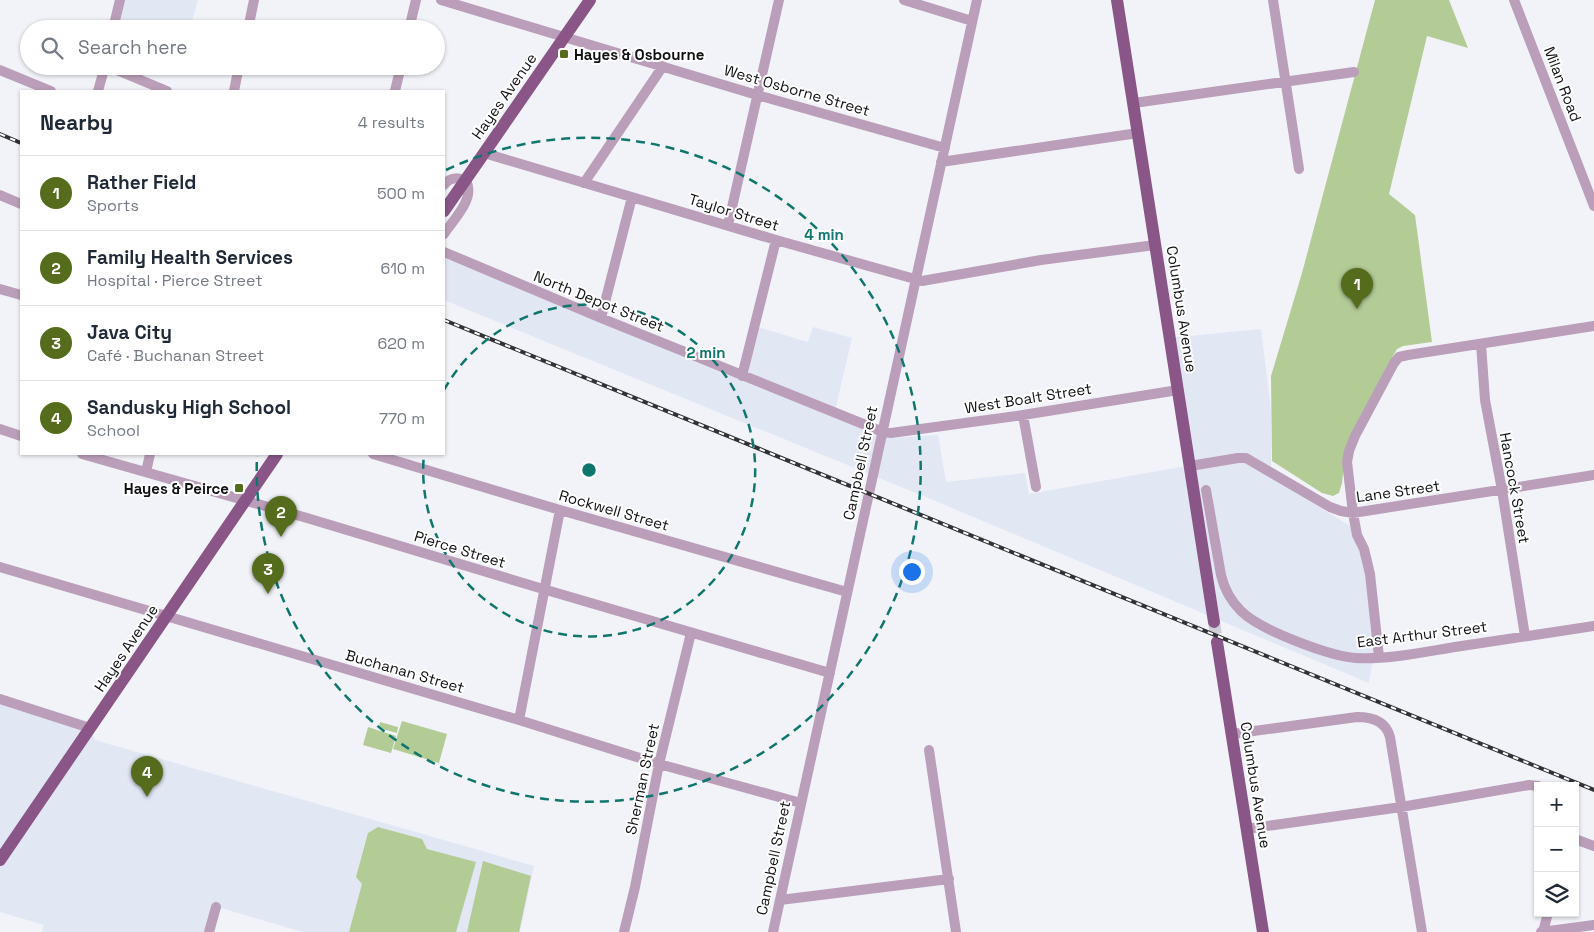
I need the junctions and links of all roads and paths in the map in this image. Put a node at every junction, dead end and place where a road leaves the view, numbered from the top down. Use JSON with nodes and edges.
{"nodes":[{"id":1,"x":120,"y":0,"type":"edge"},
{"id":2,"x":254,"y":0,"type":"edge"},
{"id":3,"x":416,"y":0,"type":"edge"},
{"id":4,"x":441,"y":0,"type":"edge"},
{"id":5,"x":590,"y":0,"type":"edge"},
{"id":6,"x":779,"y":0,"type":"edge"},
{"id":7,"x":904,"y":0,"type":"edge"},
{"id":8,"x":977,"y":0,"type":"edge"},
{"id":9,"x":1117,"y":0,"type":"edge"},
{"id":10,"x":1273,"y":0,"type":"edge"},
{"id":11,"x":1514,"y":0,"type":"edge"},
{"id":12,"x":115,"y":20,"type":"edge"},
{"id":13,"x":250,"y":20,"type":"edge"},
{"id":14,"x":411,"y":20,"type":"edge"},
{"id":15,"x":972,"y":21,"type":"junction"},
{"id":16,"x":565,"y":36,"type":"junction"},
{"id":17,"x":663,"y":66,"type":"junction"},
{"id":18,"x":0,"y":70,"type":"edge"},
{"id":19,"x":1354,"y":72,"type":"dead end"},
{"id":20,"x":103,"y":75,"type":"edge"},
{"id":21,"x":128,"y":75,"type":"edge"},
{"id":22,"x":237,"y":75,"type":"edge"},
{"id":23,"x":399,"y":75,"type":"edge"},
{"id":24,"x":1286,"y":81,"type":"junction"},
{"id":25,"x":49,"y":90,"type":"edge"},
{"id":26,"x":98,"y":90,"type":"edge"},
{"id":27,"x":165,"y":90,"type":"edge"},
{"id":28,"x":234,"y":90,"type":"edge"},
{"id":29,"x":395,"y":90,"type":"edge"},
{"id":30,"x":757,"y":95,"type":"junction"},
{"id":31,"x":1134,"y":103,"type":"junction"},
{"id":32,"x":1138,"y":133,"type":"junction"},
{"id":33,"x":945,"y":148,"type":"junction"},
{"id":34,"x":484,"y":153,"type":"junction"},
{"id":35,"x":942,"y":162,"type":"junction"},
{"id":36,"x":1299,"y":169,"type":"dead end"},
{"id":37,"x":464,"y":180,"type":"junction"},
{"id":38,"x":584,"y":183,"type":"junction"},
{"id":39,"x":445,"y":184,"type":"edge"},
{"id":40,"x":0,"y":195,"type":"edge"},
{"id":41,"x":632,"y":197,"type":"junction"},
{"id":42,"x":20,"y":204,"type":"edge"},
{"id":43,"x":1594,"y":206,"type":"edge"},
{"id":44,"x":445,"y":209,"type":"edge"},
{"id":45,"x":728,"y":225,"type":"junction"},
{"id":46,"x":445,"y":232,"type":"edge"},
{"id":47,"x":776,"y":240,"type":"junction"},
{"id":48,"x":1155,"y":244,"type":"junction"},
{"id":49,"x":445,"y":252,"type":"edge"},
{"id":50,"x":916,"y":279,"type":"junction"},
{"id":51,"x":0,"y":288,"type":"edge"},
{"id":52,"x":20,"y":295,"type":"edge"},
{"id":53,"x":601,"y":318,"type":"junction"},
{"id":54,"x":1594,"y":326,"type":"edge"},
{"id":55,"x":1481,"y":344,"type":"junction"},
{"id":56,"x":742,"y":376,"type":"junction"},
{"id":57,"x":1178,"y":390,"type":"junction"},
{"id":58,"x":1023,"y":415,"type":"junction"},
{"id":59,"x":0,"y":429,"type":"edge"},
{"id":60,"x":883,"y":432,"type":"junction"},
{"id":61,"x":20,"y":436,"type":"edge"},
{"id":62,"x":86,"y":455,"type":"edge"},
{"id":63,"x":150,"y":455,"type":"edge"},
{"id":64,"x":276,"y":455,"type":"edge"},
{"id":65,"x":376,"y":455,"type":"edge"},
{"id":66,"x":1190,"y":466,"type":"junction"},
{"id":67,"x":146,"y":472,"type":"junction"},
{"id":68,"x":1594,"y":475,"type":"edge"},
{"id":69,"x":1036,"y":487,"type":"dead end"},
{"id":70,"x":1206,"y":490,"type":"dead end"},
{"id":71,"x":1502,"y":490,"type":"junction"},
{"id":72,"x":245,"y":501,"type":"junction"},
{"id":73,"x":560,"y":510,"type":"junction"},
{"id":74,"x":1353,"y":513,"type":"junction"},
{"id":75,"x":0,"y":567,"type":"edge"},
{"id":76,"x":543,"y":589,"type":"junction"},
{"id":77,"x":847,"y":592,"type":"junction"},
{"id":78,"x":168,"y":616,"type":"junction"},
{"id":79,"x":1214,"y":622,"type":"tunnel mouth"},
{"id":80,"x":1594,"y":626,"type":"edge"},
{"id":81,"x":691,"y":633,"type":"junction"},
{"id":82,"x":1525,"y":636,"type":"junction"},
{"id":83,"x":1217,"y":642,"type":"tunnel mouth"},
{"id":84,"x":1379,"y":657,"type":"junction"},
{"id":85,"x":830,"y":673,"type":"junction"},
{"id":86,"x":0,"y":699,"type":"edge"},
{"id":87,"x":519,"y":720,"type":"junction"},
{"id":88,"x":90,"y":728,"type":"junction"},
{"id":89,"x":1232,"y":734,"type":"junction"},
{"id":90,"x":929,"y":750,"type":"dead end"},
{"id":91,"x":659,"y":764,"type":"junction"},
{"id":92,"x":1534,"y":786,"type":"edge"},
{"id":93,"x":801,"y":803,"type":"junction"},
{"id":94,"x":1401,"y":806,"type":"junction"},
{"id":95,"x":1246,"y":829,"type":"junction"},
{"id":96,"x":1579,"y":840,"type":"edge"},
{"id":97,"x":1594,"y":846,"type":"edge"},
{"id":98,"x":0,"y":860,"type":"edge"},
{"id":99,"x":948,"y":879,"type":"junction"},
{"id":100,"x":780,"y":900,"type":"junction"},
{"id":101,"x":216,"y":907,"type":"dead end"},
{"id":102,"x":1547,"y":917,"type":"edge"},
{"id":103,"x":1594,"y":925,"type":"edge"},
{"id":104,"x":1573,"y":930,"type":"edge"},
{"id":105,"x":208,"y":932,"type":"edge"},
{"id":106,"x":624,"y":932,"type":"edge"},
{"id":107,"x":773,"y":932,"type":"edge"},
{"id":108,"x":956,"y":932,"type":"edge"},
{"id":109,"x":1263,"y":932,"type":"edge"},
{"id":110,"x":1422,"y":932,"type":"edge"},
{"id":111,"x":1542,"y":932,"type":"edge"}],
"edges":[{"from":1,"to":12,"type":"street"},
{"from":2,"to":13,"type":"street"},
{"from":3,"to":14,"type":"street"},
{"from":4,"to":16,"type":"street","name":"West Osborne Street"},
{"from":5,"to":16,"type":"main road","name":"Hayes Avenue"},
{"from":6,"to":30,"type":"street"},
{"from":7,"to":15,"type":"street"},
{"from":8,"to":15,"type":"street","name":"Campbell Street"},
{"from":9,"to":31,"type":"main road","name":"Columbus Avenue"},
{"from":10,"to":24,"type":"street"},
{"from":11,"to":43,"type":"street","name":"Milan Road"},
{"from":15,"to":33,"type":"street","name":"Campbell Street"},
{"from":16,"to":17,"type":"street","name":"West Osborne Street"},
{"from":16,"to":34,"type":"main road","name":"Hayes Avenue"},
{"from":17,"to":30,"type":"street","name":"West Osborne Street"},
{"from":17,"to":38,"type":"street"},
{"from":18,"to":25,"type":"street"},
{"from":19,"to":24,"type":"street"},
{"from":20,"to":26,"type":"street"},
{"from":21,"to":27,"type":"street"},
{"from":22,"to":28,"type":"street"},
{"from":23,"to":29,"type":"street"},
{"from":24,"to":31,"type":"street"},
{"from":24,"to":36,"type":"street"},
{"from":30,"to":33,"type":"street","name":"West Osborne Street"},
{"from":30,"to":45,"type":"street"},
{"from":31,"to":32,"type":"main road","name":"Columbus Avenue"},
{"from":32,"to":35,"type":"street"},
{"from":32,"to":48,"type":"main road","name":"Columbus Avenue"},
{"from":33,"to":35,"type":"street","name":"Campbell Street"},
{"from":34,"to":37,"type":"main road","name":"Hayes Avenue"},
{"from":34,"to":38,"type":"street","name":"Taylor Street"},
{"from":35,"to":50,"type":"street","name":"Campbell Street"},
{"from":37,"to":39,"type":"street"},
{"from":37,"to":44,"type":"main road","name":"Hayes Avenue"},
{"from":37,"to":46,"type":"street"},
{"from":38,"to":41,"type":"street","name":"Taylor Street"},
{"from":40,"to":42,"type":"street"},
{"from":41,"to":45,"type":"street","name":"Taylor Street"},
{"from":41,"to":53,"type":"street"},
{"from":45,"to":47,"type":"street","name":"Taylor Street"},
{"from":47,"to":50,"type":"street","name":"Taylor Street"},
{"from":47,"to":56,"type":"street"},
{"from":48,"to":50,"type":"street","name":"Taylor Street"},
{"from":48,"to":57,"type":"main road","name":"Columbus Avenue"},
{"from":49,"to":53,"type":"street","name":"North Depot Street"},
{"from":50,"to":60,"type":"street","name":"Campbell Street"},
{"from":51,"to":52,"type":"street"},
{"from":53,"to":56,"type":"street","name":"North Depot Street"},
{"from":54,"to":55,"type":"street"},
{"from":55,"to":71,"type":"street","name":"Hancock Street"},
{"from":55,"to":74,"type":"street"},
{"from":56,"to":60,"type":"street","name":"North Depot Street"},
{"from":57,"to":58,"type":"street","name":"West Boalt Street"},
{"from":57,"to":66,"type":"main road","name":"Columbus Avenue"},
{"from":58,"to":60,"type":"street","name":"West Boalt Street"},
{"from":58,"to":69,"type":"street"},
{"from":59,"to":61,"type":"street"},
{"from":60,"to":77,"type":"street","name":"Campbell Street"},
{"from":62,"to":67,"type":"street","name":"Pierce Street"},
{"from":63,"to":67,"type":"street"},
{"from":64,"to":72,"type":"main road","name":"Hayes Avenue"},
{"from":65,"to":73,"type":"street","name":"Rockwell Street"},
{"from":66,"to":74,"type":"street","name":"Lane Street"},
{"from":66,"to":79,"type":"main road","name":"Columbus Avenue"},
{"from":67,"to":72,"type":"street","name":"Pierce Street"},
{"from":68,"to":71,"type":"street","name":"Lane Street"},
{"from":70,"to":84,"type":"street","name":"East Arthur Street"},
{"from":71,"to":74,"type":"street","name":"Lane Street"},
{"from":71,"to":82,"type":"street","name":"Hancock Street"},
{"from":72,"to":76,"type":"street","name":"Pierce Street"},
{"from":72,"to":78,"type":"main road","name":"Hayes Avenue"},
{"from":73,"to":76,"type":"street"},
{"from":73,"to":77,"type":"street","name":"Rockwell Street"},
{"from":74,"to":84,"type":"street"},
{"from":75,"to":78,"type":"street","name":"Buchanan Street"},
{"from":76,"to":81,"type":"street","name":"Pierce Street"},
{"from":76,"to":87,"type":"street"},
{"from":77,"to":85,"type":"street","name":"Campbell Street"},
{"from":78,"to":87,"type":"street","name":"Buchanan Street"},
{"from":78,"to":88,"type":"main road","name":"Hayes Avenue"},
{"from":80,"to":82,"type":"street","name":"East Arthur Street"},
{"from":81,"to":85,"type":"street","name":"Pierce Street"},
{"from":81,"to":91,"type":"street","name":"Sherman Street"},
{"from":82,"to":84,"type":"street","name":"East Arthur Street"},
{"from":83,"to":89,"type":"main road","name":"Columbus Avenue"},
{"from":85,"to":93,"type":"street","name":"Campbell Street"},
{"from":86,"to":88,"type":"street"},
{"from":87,"to":91,"type":"street","name":"Buchanan Street"},
{"from":88,"to":98,"type":"main road","name":"Hayes Avenue"},
{"from":89,"to":94,"type":"street"},
{"from":89,"to":95,"type":"main road","name":"Columbus Avenue"},
{"from":90,"to":99,"type":"street"},
{"from":91,"to":93,"type":"street","name":"Buchanan Street"},
{"from":91,"to":106,"type":"street","name":"Sherman Street"},
{"from":92,"to":94,"type":"street"},
{"from":93,"to":100,"type":"street","name":"Campbell Street"},
{"from":94,"to":95,"type":"street"},
{"from":94,"to":110,"type":"street"},
{"from":95,"to":109,"type":"main road","name":"Columbus Avenue"},
{"from":96,"to":97,"type":"street"},
{"from":99,"to":100,"type":"street"},
{"from":99,"to":108,"type":"street"},
{"from":100,"to":107,"type":"street","name":"Campbell Street"},
{"from":101,"to":105,"type":"street"},
{"from":102,"to":111,"type":"street"},
{"from":103,"to":104,"type":"street"},
{"from":104,"to":111,"type":"street"}]}
